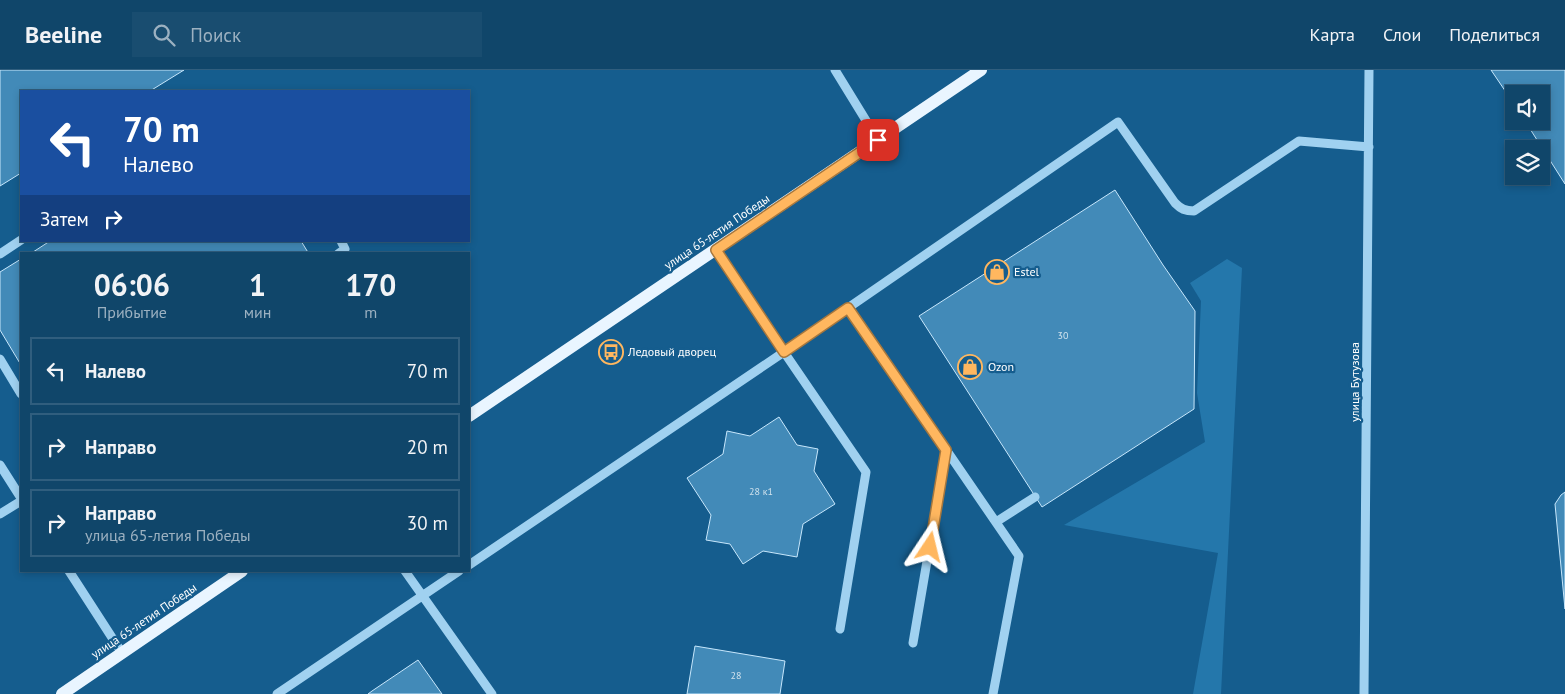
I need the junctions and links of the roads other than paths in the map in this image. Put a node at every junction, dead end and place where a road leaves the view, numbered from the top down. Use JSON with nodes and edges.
{"nodes":[{"id":1,"x":835,"y":70,"type":"edge"},
{"id":2,"x":981,"y":70,"type":"edge"},
{"id":3,"x":1369,"y":70,"type":"edge"},
{"id":4,"x":878,"y":140,"type":"junction"},
{"id":5,"x":1369,"y":147,"type":"junction"},
{"id":6,"x":20,"y":241,"type":"edge"},
{"id":7,"x":716,"y":250,"type":"junction"},
{"id":8,"x":0,"y":254,"type":"edge"},
{"id":9,"x":848,"y":308,"type":"junction"},
{"id":10,"x":784,"y":352,"type":"junction"},
{"id":11,"x":0,"y":359,"type":"edge"},
{"id":12,"x":20,"y":392,"type":"edge"},
{"id":13,"x":470,"y":415,"type":"edge"},
{"id":14,"x":946,"y":450,"type":"junction"},
{"id":15,"x":0,"y":465,"type":"edge"},
{"id":16,"x":20,"y":481,"type":"edge"},
{"id":17,"x":13,"y":485,"type":"junction"},
{"id":18,"x":20,"y":497,"type":"edge"},
{"id":19,"x":1035,"y":497,"type":"dead end"},
{"id":20,"x":20,"y":500,"type":"edge"},
{"id":21,"x":0,"y":514,"type":"edge"},
{"id":22,"x":996,"y":522,"type":"junction"},
{"id":23,"x":470,"y":564,"type":"edge"},
{"id":24,"x":70,"y":572,"type":"edge"},
{"id":25,"x":241,"y":572,"type":"edge"},
{"id":26,"x":406,"y":572,"type":"edge"},
{"id":27,"x":458,"y":572,"type":"edge"},
{"id":28,"x":422,"y":596,"type":"junction"},
{"id":29,"x":840,"y":629,"type":"dead end"},
{"id":30,"x":914,"y":643,"type":"dead end"},
{"id":31,"x":122,"y":653,"type":"junction"},
{"id":32,"x":62,"y":694,"type":"edge"},
{"id":33,"x":277,"y":694,"type":"edge"},
{"id":34,"x":492,"y":694,"type":"edge"},
{"id":35,"x":993,"y":694,"type":"edge"},
{"id":36,"x":1364,"y":694,"type":"edge"}],
"edges":[{"from":1,"to":4,"type":"street"},
{"from":2,"to":4,"type":"main road","name":"улица 65-летия Победы"},
{"from":3,"to":5,"type":"street","name":"улица Бутузова"},
{"from":4,"to":7,"type":"main road","name":"улица 65-летия Победы"},
{"from":5,"to":9,"type":"street"},
{"from":5,"to":36,"type":"street","name":"улица Бутузова"},
{"from":6,"to":8,"type":"street"},
{"from":7,"to":10,"type":"street"},
{"from":7,"to":13,"type":"main road","name":"улица 65-летия Победы"},
{"from":9,"to":10,"type":"street"},
{"from":9,"to":14,"type":"street"},
{"from":10,"to":23,"type":"street"},
{"from":10,"to":29,"type":"street"},
{"from":11,"to":12,"type":"street"},
{"from":14,"to":22,"type":"street"},
{"from":14,"to":30,"type":"street"},
{"from":15,"to":17,"type":"street"},
{"from":16,"to":17,"type":"street"},
{"from":17,"to":18,"type":"street"},
{"from":19,"to":22,"type":"street"},
{"from":20,"to":21,"type":"street"},
{"from":22,"to":35,"type":"street"},
{"from":24,"to":31,"type":"street"},
{"from":25,"to":31,"type":"main road","name":"улица 65-летия Победы"},
{"from":26,"to":28,"type":"street"},
{"from":27,"to":28,"type":"street"},
{"from":28,"to":33,"type":"street"},
{"from":28,"to":34,"type":"street"},
{"from":31,"to":32,"type":"main road","name":"улица 65-летия Победы"}]}
